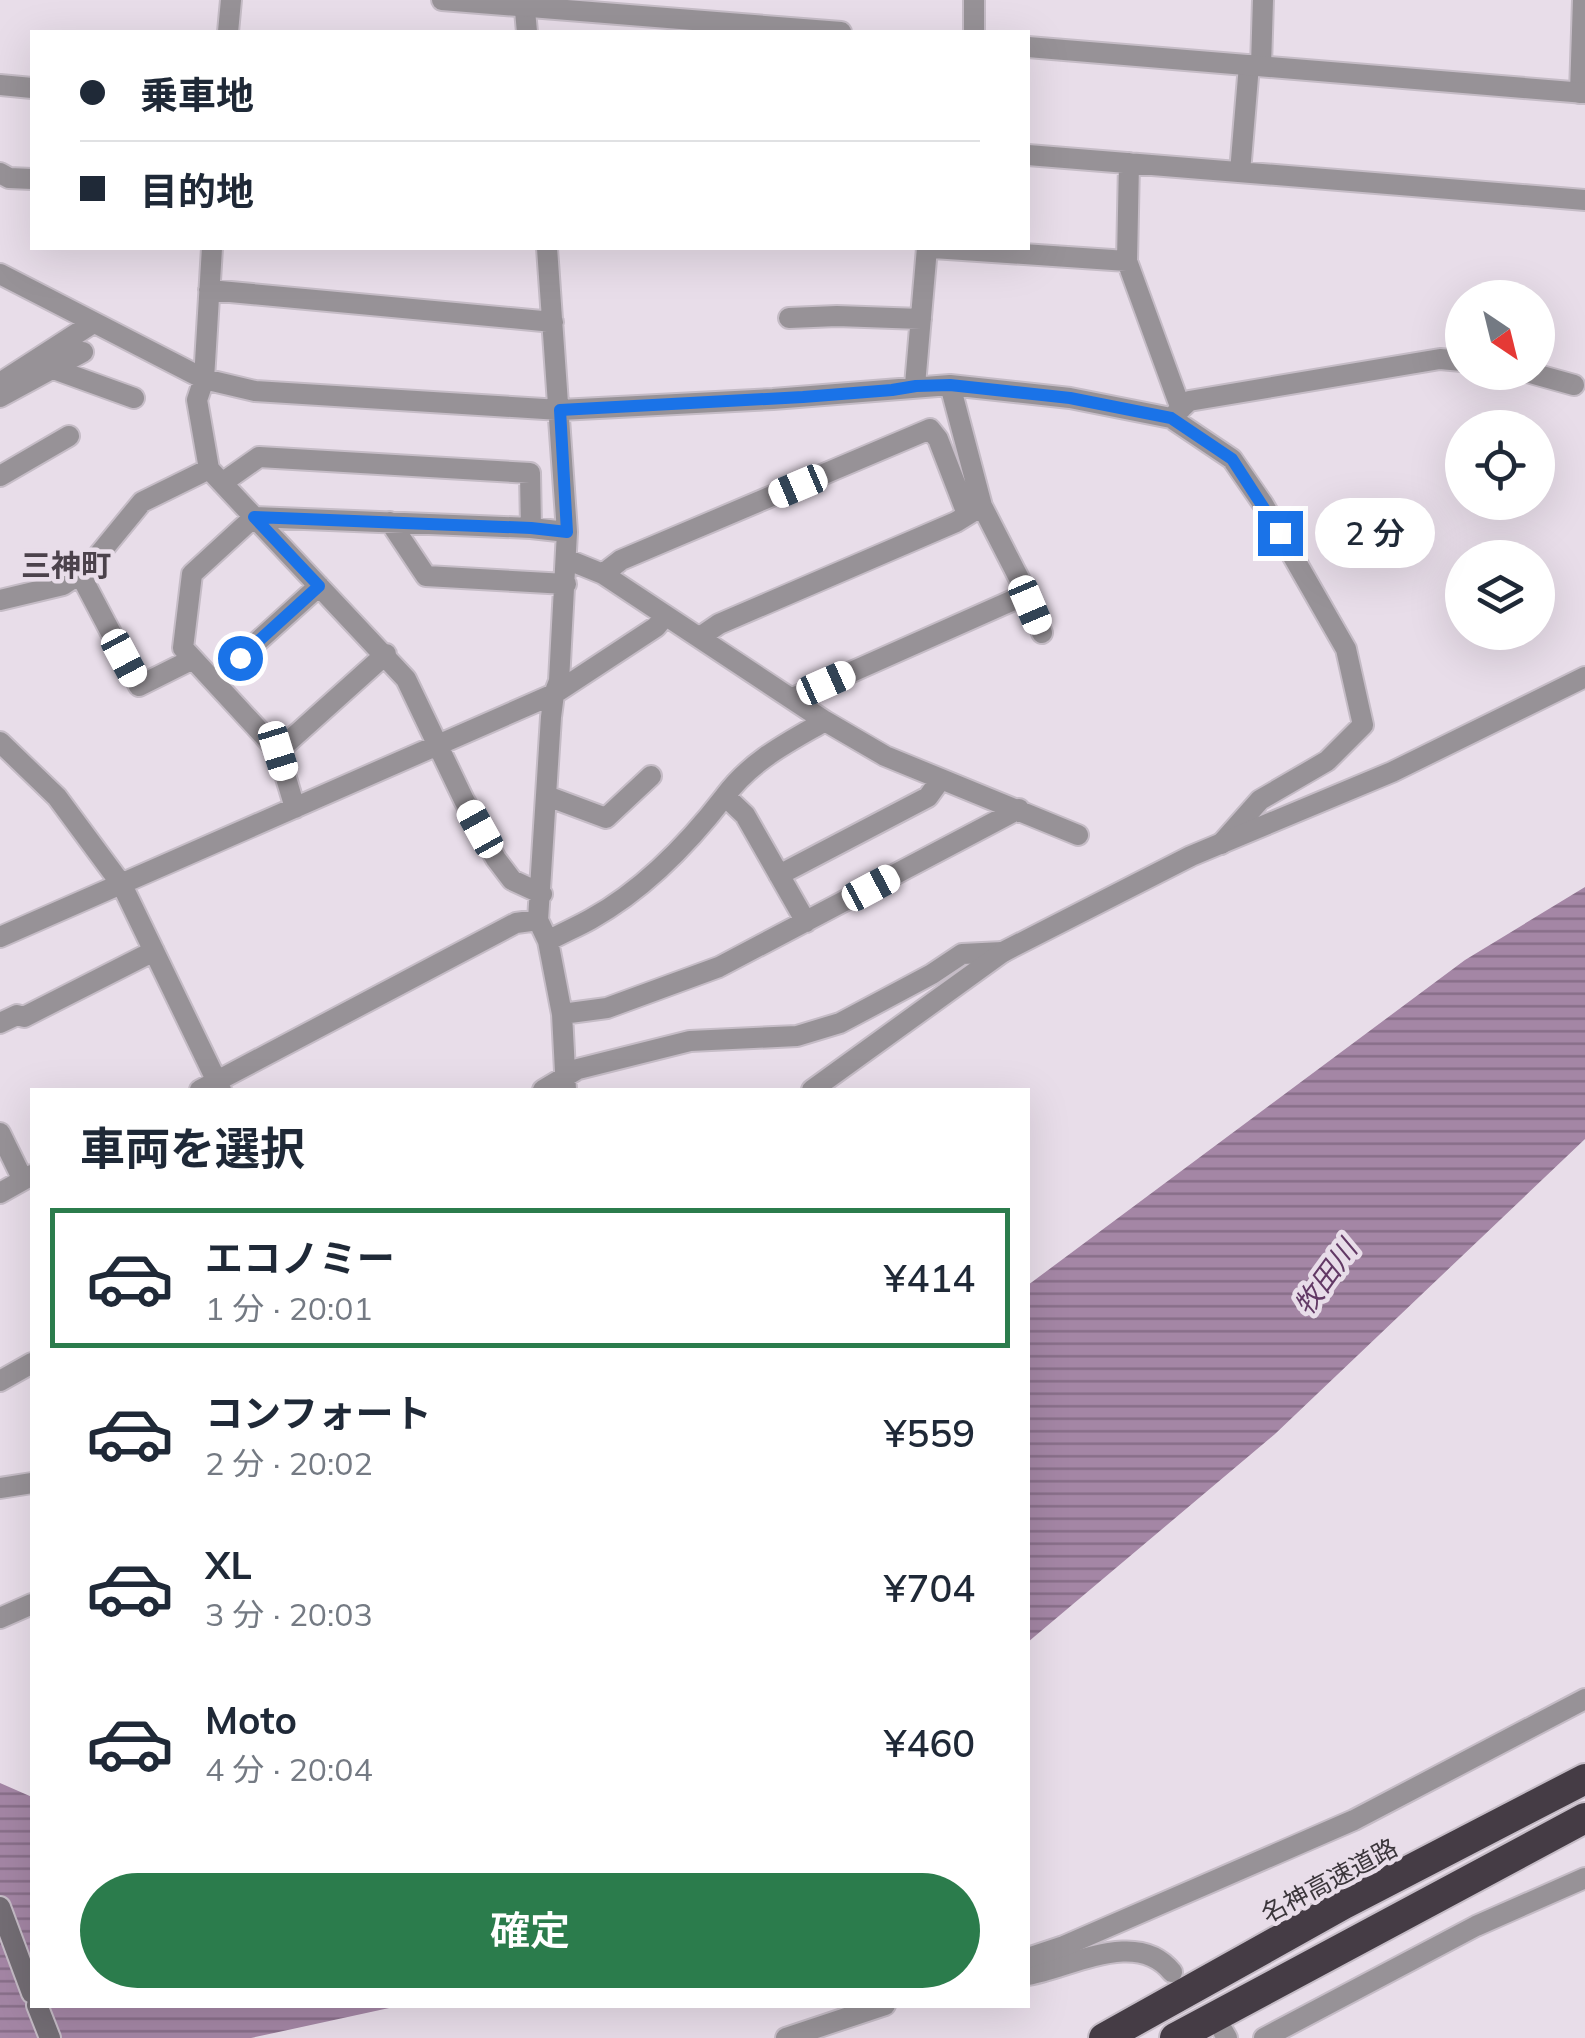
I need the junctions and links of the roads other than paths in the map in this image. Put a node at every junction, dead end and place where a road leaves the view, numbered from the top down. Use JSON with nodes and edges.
{"nodes":[{"id":1,"x":231,"y":0,"type":"edge"},
{"id":2,"x":442,"y":0,"type":"edge"},
{"id":3,"x":974,"y":0,"type":"edge"},
{"id":4,"x":1264,"y":0,"type":"edge"},
{"id":5,"x":1583,"y":0,"type":"edge"},
{"id":6,"x":525,"y":4,"type":"edge"},
{"id":7,"x":228,"y":30,"type":"edge"},
{"id":8,"x":528,"y":30,"type":"edge"},
{"id":9,"x":818,"y":30,"type":"edge"},
{"id":10,"x":974,"y":30,"type":"edge"},
{"id":11,"x":1030,"y":47,"type":"edge"},
{"id":12,"x":1255,"y":66,"type":"junction"},
{"id":13,"x":0,"y":85,"type":"edge"},
{"id":14,"x":30,"y":88,"type":"edge"},
{"id":15,"x":1583,"y":93,"type":"edge"},
{"id":16,"x":1030,"y":155,"type":"edge"},
{"id":17,"x":1129,"y":164,"type":"junction"},
{"id":18,"x":1240,"y":172,"type":"junction"},
{"id":19,"x":0,"y":173,"type":"edge"},
{"id":20,"x":30,"y":179,"type":"edge"},
{"id":21,"x":1585,"y":200,"type":"edge"},
{"id":22,"x":212,"y":250,"type":"edge"},
{"id":23,"x":548,"y":250,"type":"edge"},
{"id":24,"x":930,"y":250,"type":"edge"},
{"id":25,"x":960,"y":250,"type":"edge"},
{"id":26,"x":1127,"y":261,"type":"junction"},
{"id":27,"x":0,"y":274,"type":"edge"},
{"id":28,"x":209,"y":290,"type":"junction"},
{"id":29,"x":789,"y":318,"type":"dead end"},
{"id":30,"x":921,"y":319,"type":"junction"},
{"id":31,"x":93,"y":322,"type":"junction"},
{"id":32,"x":554,"y":322,"type":"junction"},
{"id":33,"x":83,"y":352,"type":"dead end"},
{"id":34,"x":1445,"y":359,"type":"edge"},
{"id":35,"x":51,"y":368,"type":"junction"},
{"id":36,"x":204,"y":379,"type":"junction"},
{"id":37,"x":1555,"y":380,"type":"edge"},
{"id":38,"x":0,"y":383,"type":"edge"},
{"id":39,"x":950,"y":385,"type":"junction"},
{"id":40,"x":1574,"y":385,"type":"dead end"},
{"id":41,"x":916,"y":386,"type":"junction"},
{"id":42,"x":0,"y":397,"type":"edge"},
{"id":43,"x":134,"y":398,"type":"dead end"},
{"id":44,"x":560,"y":410,"type":"junction"},
{"id":45,"x":1176,"y":413,"type":"junction"},
{"id":46,"x":69,"y":436,"type":"dead end"},
{"id":47,"x":0,"y":476,"type":"edge"},
{"id":48,"x":215,"y":476,"type":"junction"},
{"id":49,"x":975,"y":510,"type":"junction"},
{"id":50,"x":254,"y":517,"type":"junction"},
{"id":51,"x":390,"y":522,"type":"junction"},
{"id":52,"x":531,"y":528,"type":"junction"},
{"id":53,"x":567,"y":532,"type":"junction"},
{"id":54,"x":566,"y":558,"type":"junction"},
{"id":55,"x":80,"y":574,"type":"junction"},
{"id":56,"x":603,"y":574,"type":"junction"},
{"id":57,"x":566,"y":584,"type":"junction"},
{"id":58,"x":319,"y":586,"type":"junction"},
{"id":59,"x":1027,"y":594,"type":"junction"},
{"id":60,"x":0,"y":600,"type":"edge"},
{"id":61,"x":666,"y":616,"type":"junction"},
{"id":62,"x":1042,"y":633,"type":"dead end"},
{"id":63,"x":700,"y":637,"type":"junction"},
{"id":64,"x":386,"y":654,"type":"junction"},
{"id":65,"x":193,"y":658,"type":"junction"},
{"id":66,"x":1585,"y":677,"type":"edge"},
{"id":67,"x":214,"y":681,"type":"junction"},
{"id":68,"x":554,"y":694,"type":"junction"},
{"id":69,"x":793,"y":698,"type":"junction"},
{"id":70,"x":825,"y":721,"type":"junction"},
{"id":71,"x":0,"y":742,"type":"edge"},
{"id":72,"x":438,"y":745,"type":"junction"},
{"id":73,"x":278,"y":751,"type":"junction"},
{"id":74,"x":651,"y":776,"type":"dead end"},
{"id":75,"x":940,"y":779,"type":"junction"},
{"id":76,"x":547,"y":796,"type":"junction"},
{"id":77,"x":725,"y":796,"type":"junction"},
{"id":78,"x":296,"y":808,"type":"junction"},
{"id":79,"x":1019,"y":809,"type":"junction"},
{"id":80,"x":1078,"y":835,"type":"dead end"},
{"id":81,"x":1221,"y":844,"type":"junction"},
{"id":82,"x":779,"y":874,"type":"junction"},
{"id":83,"x":122,"y":885,"type":"junction"},
{"id":84,"x":542,"y":894,"type":"junction"},
{"id":85,"x":538,"y":920,"type":"junction"},
{"id":86,"x":806,"y":922,"type":"junction"},
{"id":87,"x":0,"y":937,"type":"edge"},
{"id":88,"x":548,"y":941,"type":"junction"},
{"id":89,"x":154,"y":950,"type":"junction"},
{"id":90,"x":1002,"y":952,"type":"junction"},
{"id":91,"x":562,"y":1014,"type":"junction"},
{"id":92,"x":0,"y":1023,"type":"edge"},
{"id":93,"x":564,"y":1083,"type":"edge"},
{"id":94,"x":213,"y":1087,"type":"edge"},
{"id":95,"x":815,"y":1088,"type":"edge"},
{"id":96,"x":0,"y":1133,"type":"edge"},
{"id":97,"x":28,"y":1178,"type":"edge"},
{"id":98,"x":0,"y":1193,"type":"edge"},
{"id":99,"x":30,"y":1364,"type":"edge"},
{"id":100,"x":0,"y":1380,"type":"edge"},
{"id":101,"x":30,"y":1483,"type":"edge"},
{"id":102,"x":0,"y":1488,"type":"edge"},
{"id":103,"x":30,"y":1605,"type":"edge"},
{"id":104,"x":0,"y":1618,"type":"edge"},
{"id":105,"x":1585,"y":1699,"type":"edge"},
{"id":106,"x":1585,"y":1779,"type":"edge"},
{"id":107,"x":1585,"y":1818,"type":"edge"},
{"id":108,"x":1585,"y":1878,"type":"edge"},
{"id":109,"x":0,"y":1907,"type":"edge"},
{"id":110,"x":1030,"y":1957,"type":"edge"},
{"id":111,"x":1172,"y":1972,"type":"dead end"},
{"id":112,"x":1030,"y":1974,"type":"edge"},
{"id":113,"x":30,"y":1988,"type":"edge"},
{"id":114,"x":38,"y":2008,"type":"edge"},
{"id":115,"x":876,"y":2008,"type":"edge"},
{"id":116,"x":50,"y":2038,"type":"edge"},
{"id":117,"x":786,"y":2038,"type":"edge"},
{"id":118,"x":1104,"y":2038,"type":"edge"},
{"id":119,"x":1175,"y":2038,"type":"edge"},
{"id":120,"x":1264,"y":2038,"type":"edge"}],
"edges":[{"from":1,"to":7,"type":"street"},
{"from":2,"to":6,"type":"street"},
{"from":3,"to":10,"type":"street"},
{"from":4,"to":12,"type":"street"},
{"from":5,"to":15,"type":"street"},
{"from":6,"to":8,"type":"street"},
{"from":6,"to":9,"type":"street"},
{"from":11,"to":12,"type":"street"},
{"from":12,"to":15,"type":"street"},
{"from":12,"to":18,"type":"street"},
{"from":13,"to":14,"type":"street"},
{"from":16,"to":17,"type":"street"},
{"from":17,"to":18,"type":"street"},
{"from":17,"to":26,"type":"street"},
{"from":18,"to":21,"type":"street"},
{"from":19,"to":20,"type":"street"},
{"from":22,"to":28,"type":"street"},
{"from":23,"to":32,"type":"street"},
{"from":24,"to":30,"type":"street"},
{"from":25,"to":26,"type":"street"},
{"from":26,"to":45,"type":"street"},
{"from":27,"to":31,"type":"street"},
{"from":28,"to":32,"type":"street"},
{"from":28,"to":36,"type":"street"},
{"from":29,"to":30,"type":"street"},
{"from":30,"to":41,"type":"street"},
{"from":31,"to":36,"type":"street"},
{"from":31,"to":38,"type":"street"},
{"from":32,"to":44,"type":"street"},
{"from":33,"to":35,"type":"street"},
{"from":34,"to":45,"type":"street"},
{"from":35,"to":42,"type":"street"},
{"from":35,"to":43,"type":"street"},
{"from":36,"to":44,"type":"street"},
{"from":36,"to":48,"type":"street"},
{"from":37,"to":40,"type":"street"},
{"from":39,"to":41,"type":"street"},
{"from":39,"to":45,"type":"street"},
{"from":39,"to":49,"type":"street"},
{"from":41,"to":44,"type":"street"},
{"from":44,"to":53,"type":"street"},
{"from":45,"to":81,"type":"street"},
{"from":46,"to":47,"type":"street"},
{"from":48,"to":50,"type":"street"},
{"from":48,"to":52,"type":"street"},
{"from":48,"to":55,"type":"street"},
{"from":49,"to":56,"type":"street"},
{"from":49,"to":59,"type":"street"},
{"from":49,"to":63,"type":"street"},
{"from":50,"to":51,"type":"street"},
{"from":50,"to":58,"type":"street"},
{"from":50,"to":65,"type":"street"},
{"from":51,"to":52,"type":"street"},
{"from":51,"to":57,"type":"street"},
{"from":52,"to":53,"type":"street"},
{"from":53,"to":54,"type":"street"},
{"from":54,"to":56,"type":"street"},
{"from":54,"to":57,"type":"street"},
{"from":55,"to":60,"type":"street"},
{"from":55,"to":65,"type":"street"},
{"from":56,"to":61,"type":"street"},
{"from":57,"to":68,"type":"street"},
{"from":58,"to":64,"type":"street"},
{"from":58,"to":67,"type":"street"},
{"from":59,"to":62,"type":"street"},
{"from":59,"to":69,"type":"street"},
{"from":61,"to":63,"type":"street"},
{"from":61,"to":68,"type":"street"},
{"from":63,"to":69,"type":"street"},
{"from":64,"to":72,"type":"street"},
{"from":64,"to":73,"type":"street"},
{"from":65,"to":67,"type":"street"},
{"from":66,"to":81,"type":"street"},
{"from":67,"to":73,"type":"street"},
{"from":68,"to":72,"type":"street"},
{"from":68,"to":76,"type":"street"},
{"from":69,"to":70,"type":"street"},
{"from":70,"to":75,"type":"street"},
{"from":70,"to":77,"type":"street"},
{"from":71,"to":83,"type":"street"},
{"from":72,"to":78,"type":"street"},
{"from":72,"to":84,"type":"street"},
{"from":73,"to":78,"type":"street"},
{"from":74,"to":76,"type":"street"},
{"from":75,"to":79,"type":"street"},
{"from":75,"to":82,"type":"street"},
{"from":76,"to":84,"type":"street"},
{"from":77,"to":82,"type":"street"},
{"from":77,"to":88,"type":"street"},
{"from":78,"to":83,"type":"street"},
{"from":79,"to":80,"type":"street"},
{"from":79,"to":86,"type":"street"},
{"from":81,"to":90,"type":"street"},
{"from":82,"to":86,"type":"street"},
{"from":83,"to":87,"type":"street"},
{"from":83,"to":89,"type":"street"},
{"from":84,"to":85,"type":"street"},
{"from":85,"to":88,"type":"street"},
{"from":85,"to":94,"type":"street"},
{"from":86,"to":91,"type":"street"},
{"from":88,"to":91,"type":"street"},
{"from":89,"to":92,"type":"street"},
{"from":89,"to":94,"type":"street"},
{"from":90,"to":93,"type":"street"},
{"from":90,"to":95,"type":"street"},
{"from":91,"to":93,"type":"street"},
{"from":96,"to":97,"type":"street"},
{"from":97,"to":98,"type":"street"},
{"from":99,"to":100,"type":"street"},
{"from":101,"to":102,"type":"street"},
{"from":103,"to":104,"type":"street"},
{"from":105,"to":110,"type":"street"},
{"from":106,"to":118,"type":"highway","name":"名神高速道路"},
{"from":107,"to":119,"type":"highway"},
{"from":108,"to":120,"type":"street"},
{"from":109,"to":113,"type":"main road"},
{"from":111,"to":112,"type":"street"},
{"from":114,"to":116,"type":"main road"},
{"from":115,"to":117,"type":"street"}]}
